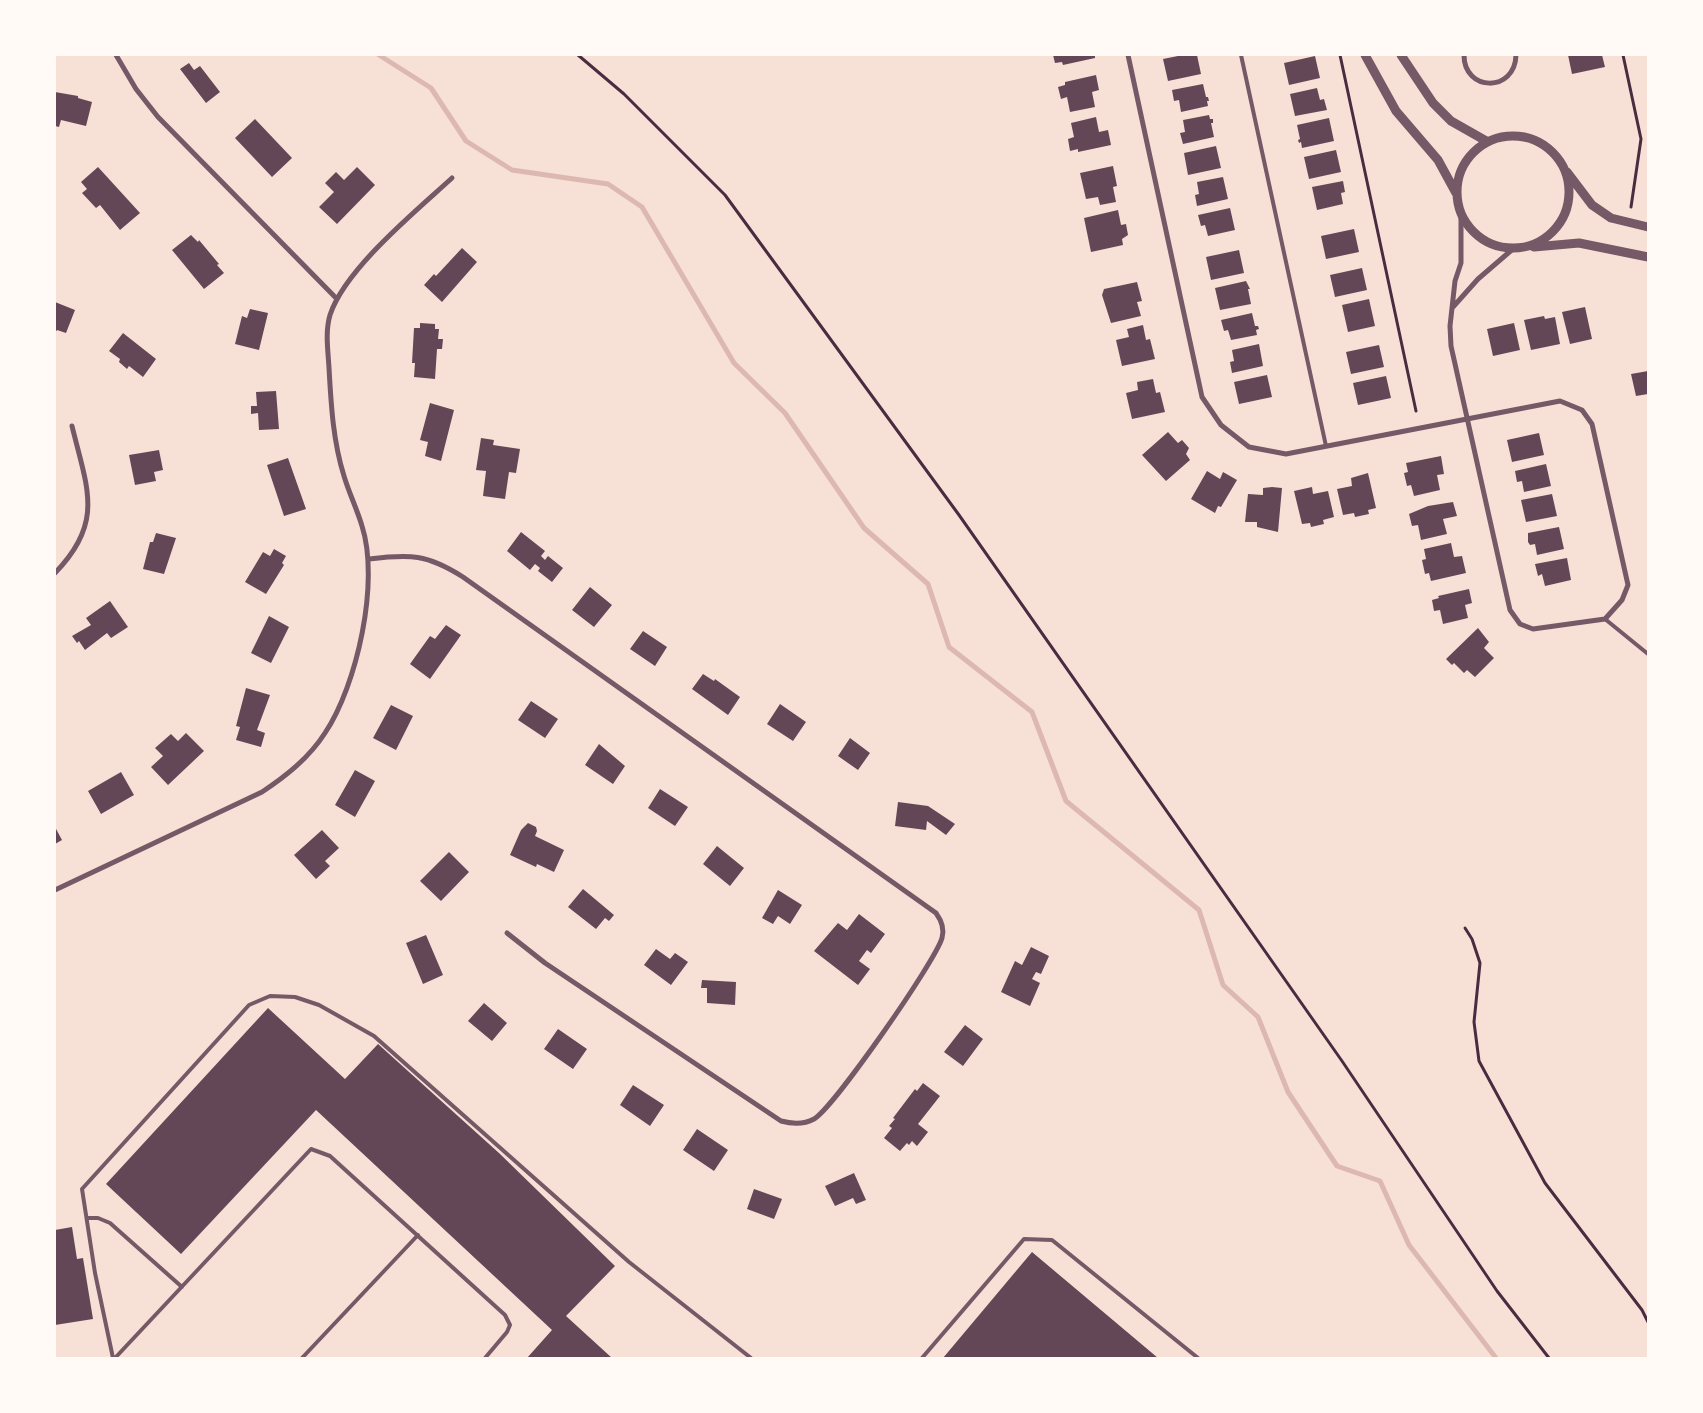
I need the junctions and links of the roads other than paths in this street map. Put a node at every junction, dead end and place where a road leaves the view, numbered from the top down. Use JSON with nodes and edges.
{"nodes":[{"id":1,"x":116,"y":55,"type":"edge"},
{"id":2,"x":1128,"y":55,"type":"edge"},
{"id":3,"x":1241,"y":55,"type":"edge"},
{"id":4,"x":1365,"y":55,"type":"edge"},
{"id":5,"x":1400,"y":55,"type":"edge"},
{"id":6,"x":1464,"y":55,"type":"edge"},
{"id":7,"x":1516,"y":55,"type":"edge"},
{"id":8,"x":1488,"y":142,"type":"junction"},
{"id":9,"x":1562,"y":165,"type":"junction"},
{"id":10,"x":452,"y":178,"type":"dead end"},
{"id":11,"x":1456,"y":194,"type":"junction"},
{"id":12,"x":1461,"y":216,"type":"junction"},
{"id":13,"x":1648,"y":227,"type":"edge"},
{"id":14,"x":1514,"y":248,"type":"junction"},
{"id":15,"x":1524,"y":248,"type":"junction"},
{"id":16,"x":1648,"y":257,"type":"edge"},
{"id":17,"x":337,"y":299,"type":"junction"},
{"id":18,"x":1453,"y":308,"type":"junction"},
{"id":19,"x":1468,"y":420,"type":"junction"},
{"id":20,"x":72,"y":426,"type":"dead end"},
{"id":21,"x":1326,"y":446,"type":"junction"},
{"id":22,"x":369,"y":559,"type":"junction"},
{"id":23,"x":55,"y":573,"type":"edge"},
{"id":24,"x":1605,"y":618,"type":"junction"},
{"id":25,"x":1648,"y":654,"type":"edge"},
{"id":26,"x":55,"y":890,"type":"edge"},
{"id":27,"x":508,"y":933,"type":"dead end"},
{"id":28,"x":87,"y":1218,"type":"junction"},
{"id":29,"x":418,"y":1235,"type":"junction"},
{"id":30,"x":182,"y":1287,"type":"junction"},
{"id":31,"x":114,"y":1358,"type":"edge"},
{"id":32,"x":302,"y":1358,"type":"edge"},
{"id":33,"x":485,"y":1358,"type":"edge"},
{"id":34,"x":751,"y":1358,"type":"edge"},
{"id":35,"x":922,"y":1358,"type":"edge"},
{"id":36,"x":1198,"y":1358,"type":"edge"}],
"edges":[{"from":1,"to":17,"type":"street"},
{"from":2,"to":21,"type":"street"},
{"from":3,"to":21,"type":"lane"},
{"from":4,"to":11,"type":"street"},
{"from":5,"to":8,"type":"street"},
{"from":6,"to":7,"type":"street"},
{"from":8,"to":9,"type":"street"},
{"from":8,"to":11,"type":"street"},
{"from":9,"to":13,"type":"street"},
{"from":9,"to":15,"type":"street"},
{"from":10,"to":17,"type":"street"},
{"from":11,"to":12,"type":"street"},
{"from":12,"to":14,"type":"street"},
{"from":12,"to":18,"type":"street"},
{"from":14,"to":15,"type":"street"},
{"from":14,"to":18,"type":"street"},
{"from":15,"to":16,"type":"street"},
{"from":17,"to":22,"type":"street"},
{"from":18,"to":19,"type":"street"},
{"from":19,"to":21,"type":"street"},
{"from":19,"to":24,"type":"street"},
{"from":19,"to":24,"type":"street"},
{"from":20,"to":23,"type":"street"},
{"from":22,"to":26,"type":"street"},
{"from":22,"to":27,"type":"street"},
{"from":24,"to":25,"type":"lane"},
{"from":28,"to":30,"type":"lane"},
{"from":28,"to":31,"type":"lane"},
{"from":28,"to":34,"type":"lane"},
{"from":29,"to":30,"type":"lane"},
{"from":29,"to":32,"type":"lane"},
{"from":29,"to":33,"type":"lane"},
{"from":30,"to":31,"type":"lane"},
{"from":35,"to":36,"type":"lane"}]}
